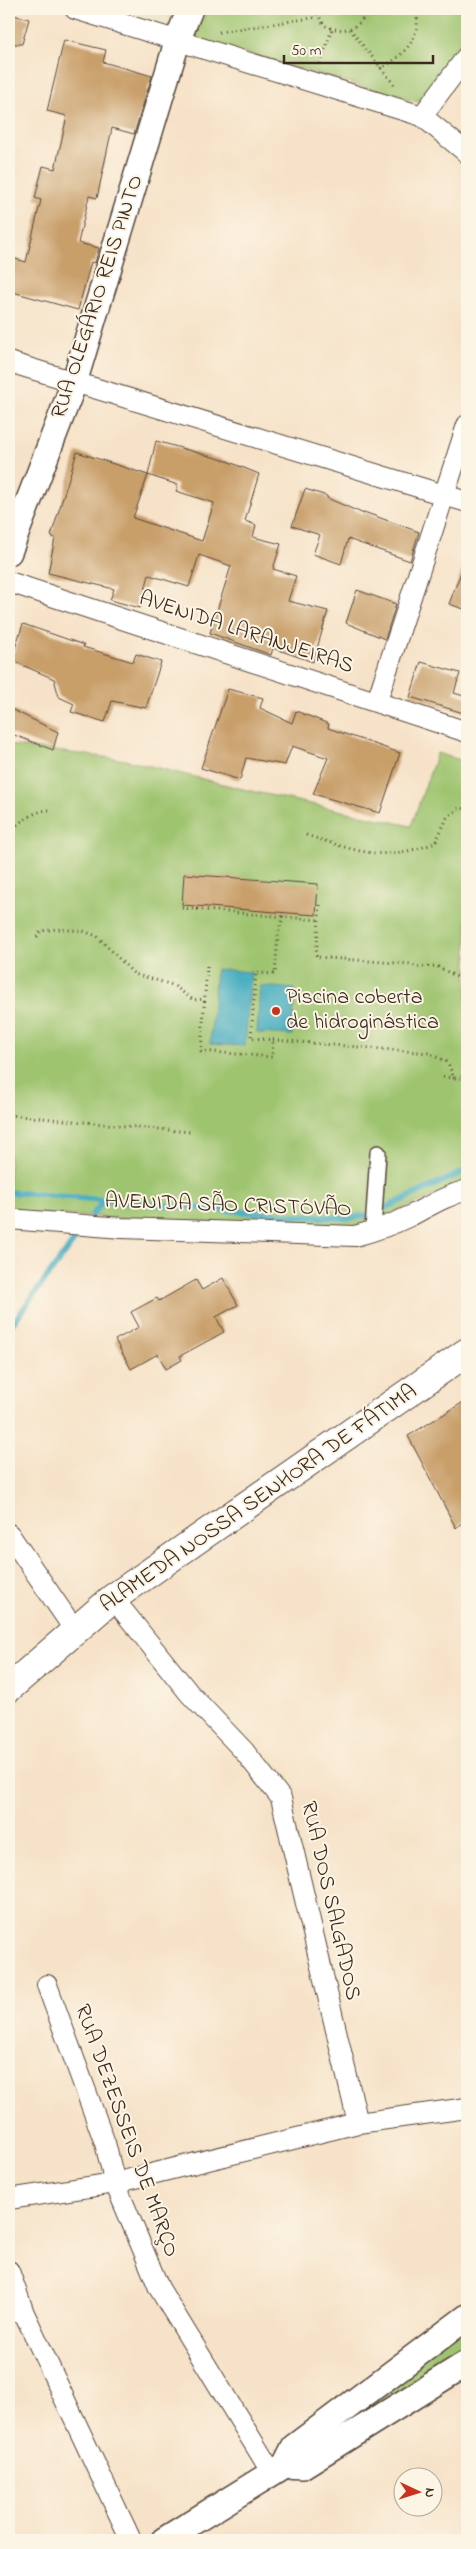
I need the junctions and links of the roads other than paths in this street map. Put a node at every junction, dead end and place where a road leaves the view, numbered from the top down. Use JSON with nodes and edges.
{"nodes":[{"id":1,"x":75,"y":9,"type":"edge"},
{"id":2,"x":190,"y":9,"type":"edge"},
{"id":3,"x":178,"y":39,"type":"junction"},
{"id":4,"x":467,"y":56,"type":"edge"},
{"id":5,"x":422,"y":116,"type":"junction"},
{"id":6,"x":467,"y":153,"type":"edge"},
{"id":7,"x":9,"y":362,"type":"edge"},
{"id":8,"x":74,"y":383,"type":"junction"},
{"id":9,"x":467,"y":425,"type":"edge"},
{"id":10,"x":446,"y":494,"type":"junction"},
{"id":11,"x":467,"y":502,"type":"edge"},
{"id":12,"x":9,"y":552,"type":"edge"},
{"id":13,"x":9,"y":582,"type":"edge"},
{"id":14,"x":377,"y":700,"type":"junction"},
{"id":15,"x":467,"y":732,"type":"edge"},
{"id":16,"x":378,"y":1153,"type":"dead end"},
{"id":17,"x":467,"y":1190,"type":"edge"},
{"id":18,"x":9,"y":1220,"type":"edge"},
{"id":19,"x":373,"y":1231,"type":"junction"},
{"id":20,"x":467,"y":1352,"type":"edge"},
{"id":21,"x":9,"y":1534,"type":"edge"},
{"id":22,"x":113,"y":1598,"type":"junction"},
{"id":23,"x":76,"y":1632,"type":"junction"},
{"id":24,"x":9,"y":1688,"type":"edge"},
{"id":25,"x":47,"y":1985,"type":"dead end"},
{"id":26,"x":467,"y":2108,"type":"edge"},
{"id":27,"x":358,"y":2123,"type":"junction"},
{"id":28,"x":115,"y":2183,"type":"junction"},
{"id":29,"x":9,"y":2199,"type":"edge"},
{"id":30,"x":9,"y":2271,"type":"edge"},
{"id":31,"x":16,"y":2316,"type":"edge"},
{"id":32,"x":467,"y":2318,"type":"edge"},
{"id":33,"x":432,"y":2344,"type":"junction"},
{"id":34,"x":460,"y":2368,"type":"edge"},
{"id":35,"x":386,"y":2379,"type":"junction"},
{"id":36,"x":402,"y":2404,"type":"junction"},
{"id":37,"x":279,"y":2469,"type":"junction"},
{"id":38,"x":173,"y":2538,"type":"edge"},
{"id":39,"x":131,"y":2540,"type":"edge"}],
"edges":[{"from":1,"to":3,"type":"street"},
{"from":2,"to":3,"type":"street","name":"RUA OLEGÁRIO REIS PINTO"},
{"from":3,"to":5,"type":"street"},
{"from":3,"to":8,"type":"street","name":"RUA OLEGÁRIO REIS PINTO"},
{"from":4,"to":5,"type":"street"},
{"from":5,"to":6,"type":"street"},
{"from":7,"to":8,"type":"street"},
{"from":8,"to":10,"type":"street"},
{"from":8,"to":12,"type":"street","name":"RUA OLEGÁRIO REIS PINTO"},
{"from":9,"to":10,"type":"street"},
{"from":10,"to":11,"type":"street"},
{"from":10,"to":14,"type":"street"},
{"from":13,"to":14,"type":"street","name":"AVENIDA LARANJEIRAS"},
{"from":14,"to":15,"type":"street","name":"AVENIDA LARANJEIRAS"},
{"from":16,"to":19,"type":"street"},
{"from":17,"to":19,"type":"street","name":"AVENIDA SÃO CRISTÓVÃO"},
{"from":18,"to":19,"type":"street","name":"AVENIDA SÃO CRISTÓVÃO"},
{"from":20,"to":22,"type":"main road","name":"ALAMEDA NOSSA SENHORA DE FÁTIMA"},
{"from":21,"to":23,"type":"street"},
{"from":22,"to":23,"type":"main road","name":"ALAMEDA NOSSA SENHORA DE FÁTIMA"},
{"from":22,"to":27,"type":"street","name":"RUA DOS SALGADOS"},
{"from":23,"to":24,"type":"main road","name":"ALAMEDA NOSSA SENHORA DE FÁTIMA"},
{"from":25,"to":28,"type":"street","name":"RUA DEZESSEIS DE MARÇO"},
{"from":26,"to":27,"type":"street"},
{"from":27,"to":28,"type":"street"},
{"from":28,"to":29,"type":"street"},
{"from":28,"to":37,"type":"street","name":"RUA DEZESSEIS DE MARÇO"},
{"from":30,"to":31,"type":"street"},
{"from":31,"to":39,"type":"street"},
{"from":32,"to":33,"type":"street"},
{"from":33,"to":34,"type":"street"},
{"from":33,"to":35,"type":"street"},
{"from":34,"to":36,"type":"street"},
{"from":35,"to":36,"type":"street"},
{"from":35,"to":37,"type":"street"},
{"from":36,"to":37,"type":"street"},
{"from":37,"to":38,"type":"street"}]}
